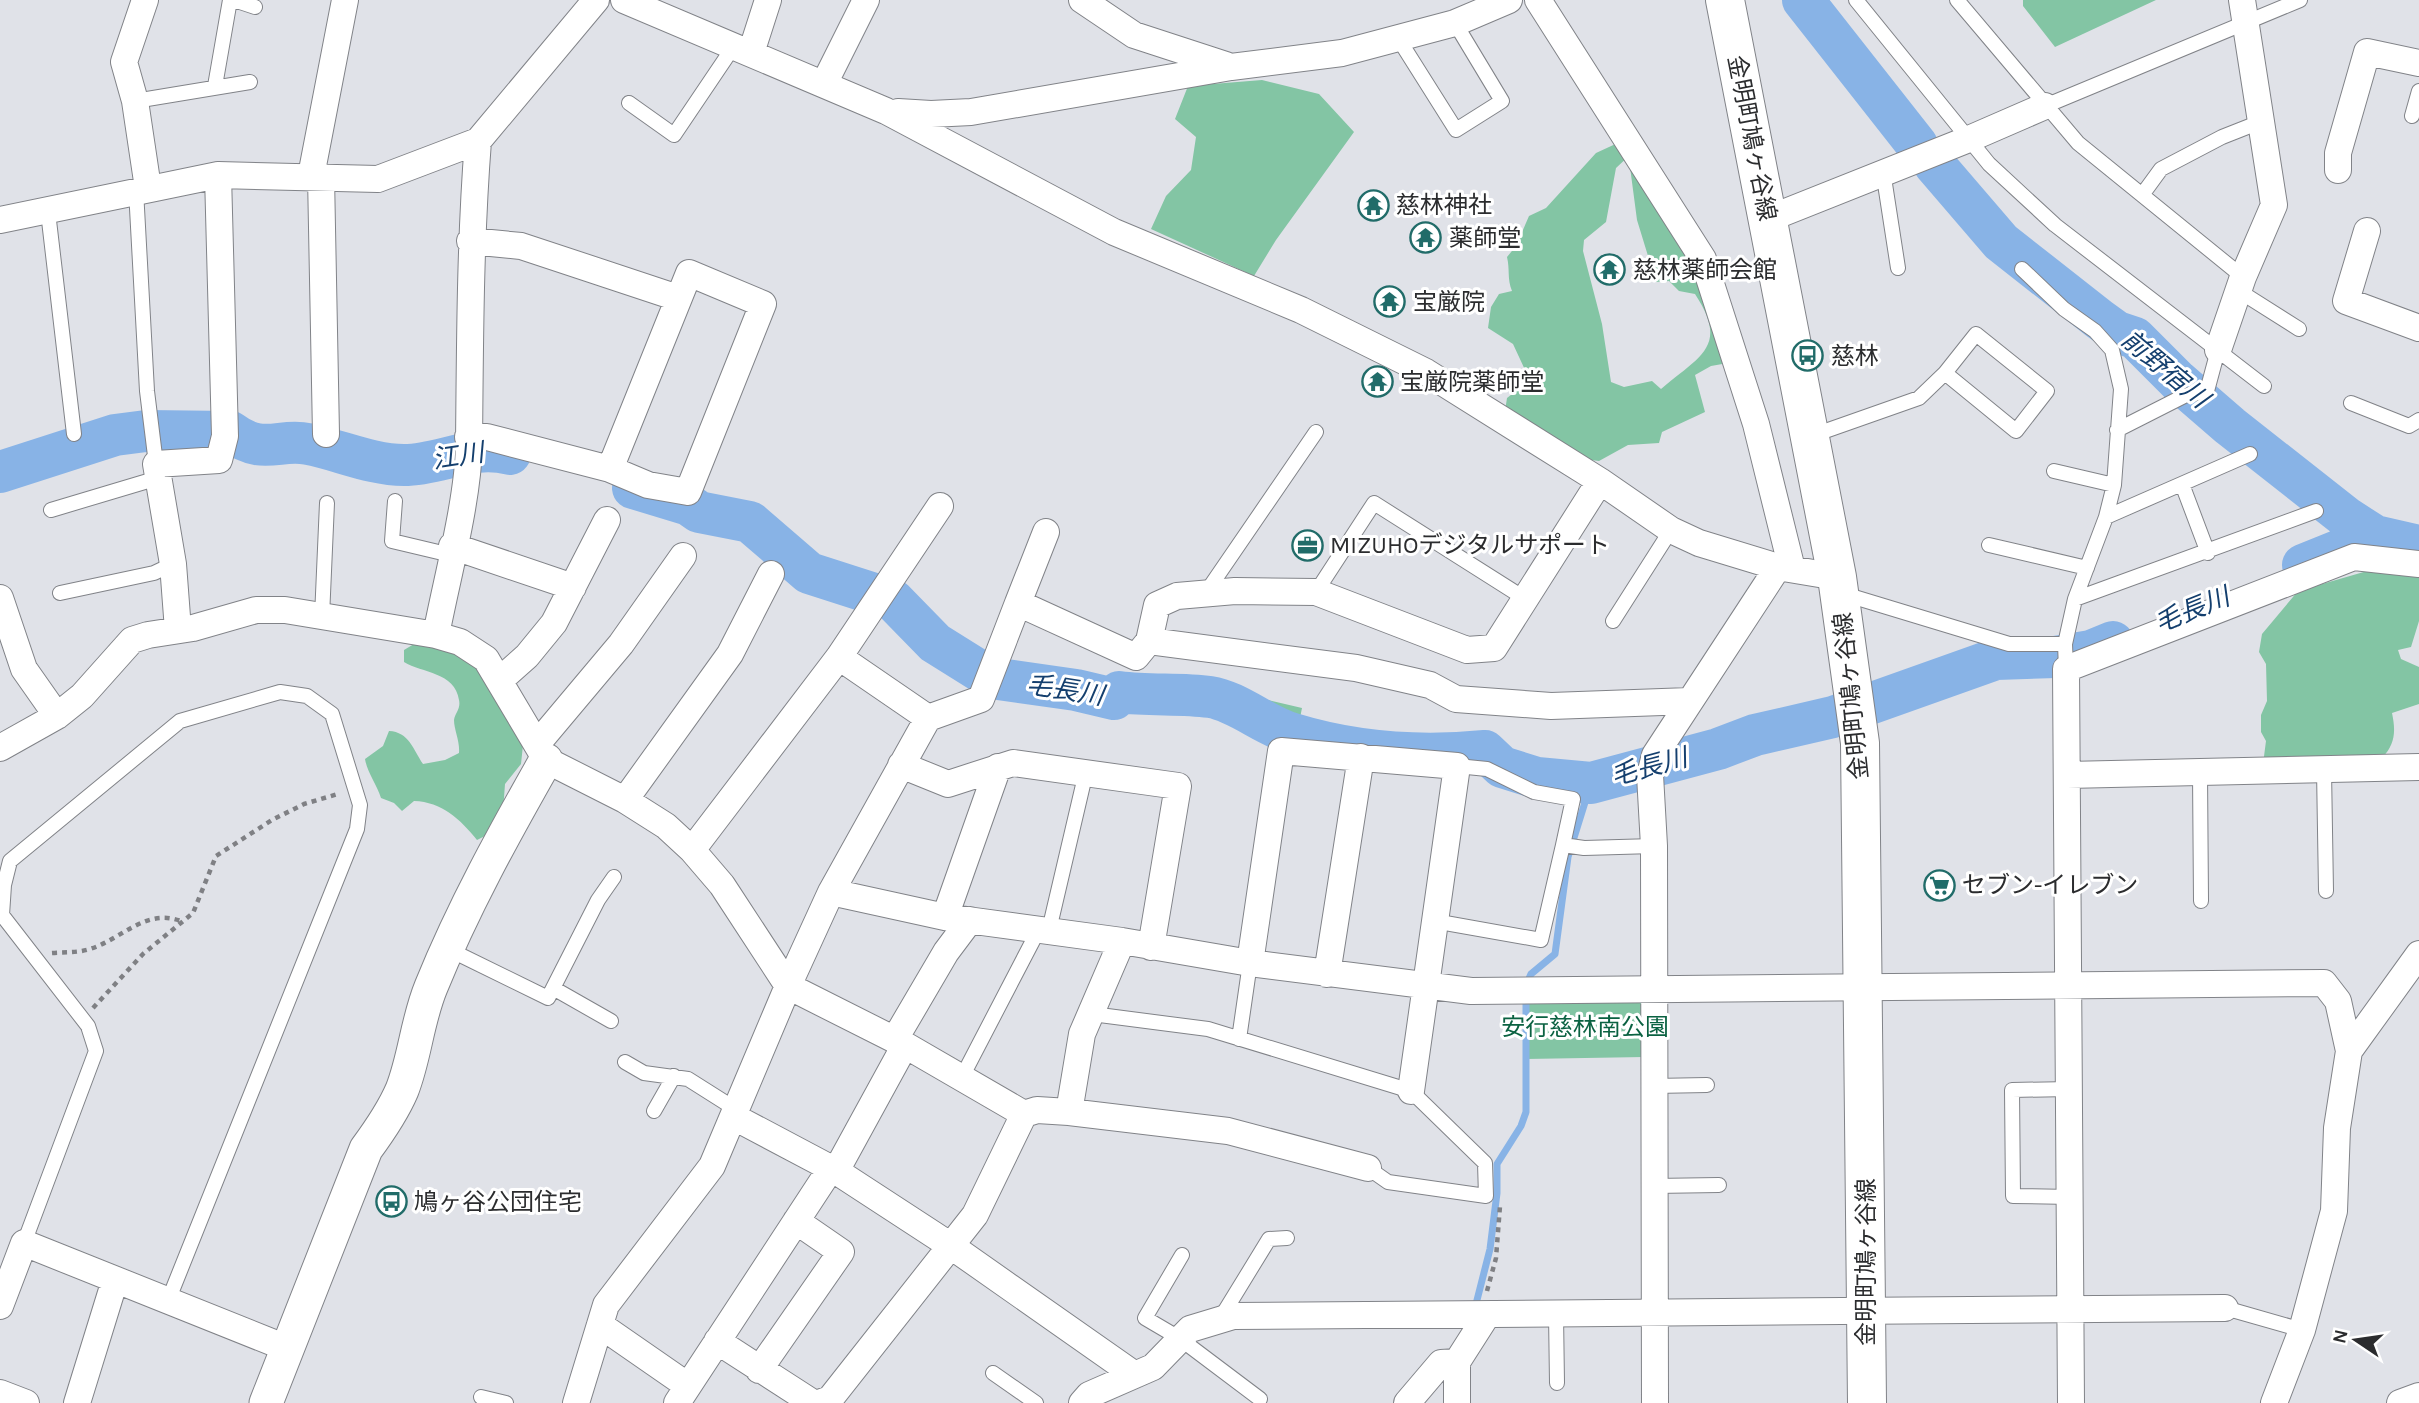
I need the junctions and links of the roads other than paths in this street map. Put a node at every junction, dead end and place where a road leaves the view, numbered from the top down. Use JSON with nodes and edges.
{"nodes":[{"id":1,"x":145,"y":0,"type":"edge"},
{"id":2,"x":232,"y":0,"type":"edge"},
{"id":3,"x":345,"y":0,"type":"edge"},
{"id":4,"x":596,"y":0,"type":"edge"},
{"id":5,"x":624,"y":0,"type":"edge"},
{"id":6,"x":768,"y":0,"type":"edge"},
{"id":7,"x":866,"y":0,"type":"edge"},
{"id":8,"x":1082,"y":0,"type":"edge"},
{"id":9,"x":1509,"y":0,"type":"edge"},
{"id":10,"x":1538,"y":0,"type":"edge"},
{"id":11,"x":1725,"y":0,"type":"edge"},
{"id":12,"x":1856,"y":0,"type":"edge"},
{"id":13,"x":1957,"y":0,"type":"edge"},
{"id":14,"x":2300,"y":0,"type":"edge"},
{"id":15,"x":255,"y":8,"type":"dead end"},
{"id":16,"x":685,"y":12,"type":"edge"},
{"id":17,"x":2243,"y":12,"type":"edge"},
{"id":18,"x":1455,"y":23,"type":"junction"},
{"id":19,"x":1398,"y":38,"type":"junction"},
{"id":20,"x":742,"y":49,"type":"junction"},
{"id":21,"x":2419,"y":63,"type":"edge"},
{"id":22,"x":1231,"y":67,"type":"junction"},
{"id":23,"x":250,"y":82,"type":"dead end"},
{"id":24,"x":824,"y":84,"type":"junction"},
{"id":25,"x":215,"y":86,"type":"junction"},
{"id":26,"x":2419,"y":91,"type":"edge"},
{"id":27,"x":135,"y":101,"type":"junction"},
{"id":28,"x":629,"y":103,"type":"dead end"},
{"id":29,"x":2045,"y":106,"type":"junction"},
{"id":30,"x":886,"y":111,"type":"junction"},
{"id":31,"x":2412,"y":116,"type":"dead end"},
{"id":32,"x":2260,"y":121,"type":"junction"},
{"id":33,"x":1969,"y":139,"type":"junction"},
{"id":34,"x":478,"y":141,"type":"junction"},
{"id":35,"x":2338,"y":170,"type":"dead end"},
{"id":36,"x":1883,"y":171,"type":"junction"},
{"id":37,"x":218,"y":175,"type":"junction"},
{"id":38,"x":316,"y":176,"type":"junction"},
{"id":39,"x":142,"y":189,"type":"junction"},
{"id":40,"x":2142,"y":195,"type":"junction"},
{"id":41,"x":48,"y":212,"type":"junction"},
{"id":42,"x":1768,"y":219,"type":"junction"},
{"id":43,"x":0,"y":220,"type":"edge"},
{"id":44,"x":2367,"y":231,"type":"dead end"},
{"id":45,"x":470,"y":241,"type":"junction"},
{"id":46,"x":1898,"y":268,"type":"dead end"},
{"id":47,"x":2022,"y":269,"type":"dead end"},
{"id":48,"x":2241,"y":284,"type":"junction"},
{"id":49,"x":678,"y":298,"type":"junction"},
{"id":50,"x":2419,"y":328,"type":"edge"},
{"id":51,"x":2299,"y":330,"type":"dead end"},
{"id":52,"x":2218,"y":350,"type":"junction"},
{"id":53,"x":1945,"y":373,"type":"junction"},
{"id":54,"x":2264,"y":386,"type":"dead end"},
{"id":55,"x":2351,"y":403,"type":"dead end"},
{"id":56,"x":2419,"y":420,"type":"edge"},
{"id":57,"x":2117,"y":430,"type":"junction"},
{"id":58,"x":1316,"y":432,"type":"dead end"},
{"id":59,"x":326,"y":433,"type":"dead end"},
{"id":60,"x":74,"y":434,"type":"dead end"},
{"id":61,"x":1810,"y":436,"type":"junction"},
{"id":62,"x":468,"y":437,"type":"junction"},
{"id":63,"x":2250,"y":454,"type":"dead end"},
{"id":64,"x":610,"y":470,"type":"junction"},
{"id":65,"x":157,"y":471,"type":"junction"},
{"id":66,"x":2054,"y":471,"type":"dead end"},
{"id":67,"x":1600,"y":481,"type":"junction"},
{"id":68,"x":2182,"y":484,"type":"junction"},
{"id":69,"x":2114,"y":485,"type":"junction"},
{"id":70,"x":395,"y":501,"type":"dead end"},
{"id":71,"x":327,"y":503,"type":"dead end"},
{"id":72,"x":940,"y":506,"type":"dead end"},
{"id":73,"x":51,"y":510,"type":"dead end"},
{"id":74,"x":2316,"y":511,"type":"dead end"},
{"id":75,"x":2106,"y":517,"type":"junction"},
{"id":76,"x":607,"y":520,"type":"dead end"},
{"id":77,"x":1671,"y":530,"type":"junction"},
{"id":78,"x":1046,"y":532,"type":"dead end"},
{"id":79,"x":1989,"y":545,"type":"dead end"},
{"id":80,"x":452,"y":551,"type":"junction"},
{"id":81,"x":2208,"y":553,"type":"junction"},
{"id":82,"x":683,"y":556,"type":"dead end"},
{"id":83,"x":173,"y":564,"type":"junction"},
{"id":84,"x":2419,"y":564,"type":"edge"},
{"id":85,"x":1785,"y":568,"type":"junction"},
{"id":86,"x":2087,"y":568,"type":"junction"},
{"id":87,"x":771,"y":574,"type":"dead end"},
{"id":88,"x":1838,"y":585,"type":"junction"},
{"id":89,"x":573,"y":587,"type":"junction"},
{"id":90,"x":1316,"y":592,"type":"junction"},
{"id":91,"x":60,"y":593,"type":"dead end"},
{"id":92,"x":1205,"y":593,"type":"junction"},
{"id":93,"x":0,"y":598,"type":"edge"},
{"id":94,"x":1524,"y":598,"type":"junction"},
{"id":95,"x":2075,"y":599,"type":"junction"},
{"id":96,"x":1018,"y":603,"type":"junction"},
{"id":97,"x":322,"y":617,"type":"junction"},
{"id":98,"x":1613,"y":621,"type":"dead end"},
{"id":99,"x":178,"y":630,"type":"junction"},
{"id":100,"x":436,"y":635,"type":"junction"},
{"id":101,"x":1149,"y":641,"type":"junction"},
{"id":102,"x":839,"y":657,"type":"junction"},
{"id":103,"x":2065,"y":657,"type":"junction"},
{"id":104,"x":500,"y":680,"type":"junction"},
{"id":105,"x":1690,"y":701,"type":"junction"},
{"id":106,"x":57,"y":716,"type":"junction"},
{"id":107,"x":928,"y":718,"type":"junction"},
{"id":108,"x":0,"y":748,"type":"edge"},
{"id":109,"x":542,"y":752,"type":"junction"},
{"id":110,"x":1361,"y":757,"type":"junction"},
{"id":111,"x":901,"y":765,"type":"junction"},
{"id":112,"x":1457,"y":766,"type":"junction"},
{"id":113,"x":998,"y":767,"type":"junction"},
{"id":114,"x":2419,"y":767,"type":"edge"},
{"id":115,"x":2324,"y":770,"type":"junction"},
{"id":116,"x":1086,"y":772,"type":"junction"},
{"id":117,"x":2200,"y":773,"type":"junction"},
{"id":118,"x":2067,"y":775,"type":"junction"},
{"id":119,"x":625,"y":800,"type":"junction"},
{"id":120,"x":1563,"y":845,"type":"junction"},
{"id":121,"x":1654,"y":846,"type":"junction"},
{"id":122,"x":692,"y":850,"type":"junction"},
{"id":123,"x":614,"y":877,"type":"dead end"},
{"id":124,"x":2326,"y":891,"type":"dead end"},
{"id":125,"x":831,"y":892,"type":"junction"},
{"id":126,"x":2201,"y":901,"type":"dead end"},
{"id":127,"x":957,"y":918,"type":"junction"},
{"id":128,"x":1434,"y":921,"type":"junction"},
{"id":129,"x":1044,"y":930,"type":"junction"},
{"id":130,"x":1122,"y":941,"type":"junction"},
{"id":131,"x":1151,"y":947,"type":"junction"},
{"id":132,"x":448,"y":949,"type":"junction"},
{"id":133,"x":2419,"y":954,"type":"edge"},
{"id":134,"x":1250,"y":963,"type":"junction"},
{"id":135,"x":1327,"y":974,"type":"junction"},
{"id":136,"x":1424,"y":985,"type":"junction"},
{"id":137,"x":2070,"y":985,"type":"junction"},
{"id":138,"x":788,"y":986,"type":"junction"},
{"id":139,"x":1862,"y":986,"type":"junction"},
{"id":140,"x":553,"y":988,"type":"junction"},
{"id":141,"x":1653,"y":989,"type":"junction"},
{"id":142,"x":1092,"y":1014,"type":"junction"},
{"id":143,"x":611,"y":1021,"type":"dead end"},
{"id":144,"x":1239,"y":1039,"type":"junction"},
{"id":145,"x":900,"y":1042,"type":"junction"},
{"id":146,"x":2349,"y":1051,"type":"junction"},
{"id":147,"x":625,"y":1062,"type":"dead end"},
{"id":148,"x":674,"y":1076,"type":"junction"},
{"id":149,"x":962,"y":1077,"type":"junction"},
{"id":150,"x":1707,"y":1085,"type":"dead end"},
{"id":151,"x":1654,"y":1086,"type":"junction"},
{"id":152,"x":2070,"y":1089,"type":"junction"},
{"id":153,"x":1411,"y":1091,"type":"junction"},
{"id":154,"x":654,"y":1111,"type":"dead end"},
{"id":155,"x":1069,"y":1112,"type":"junction"},
{"id":156,"x":736,"y":1114,"type":"junction"},
{"id":157,"x":1024,"y":1114,"type":"junction"},
{"id":158,"x":1368,"y":1168,"type":"joint"},
{"id":159,"x":833,"y":1170,"type":"junction"},
{"id":160,"x":1719,"y":1185,"type":"dead end"},
{"id":161,"x":1654,"y":1186,"type":"junction"},
{"id":162,"x":2071,"y":1197,"type":"junction"},
{"id":163,"x":796,"y":1221,"type":"junction"},
{"id":164,"x":1287,"y":1238,"type":"dead end"},
{"id":165,"x":24,"y":1243,"type":"junction"},
{"id":166,"x":951,"y":1247,"type":"junction"},
{"id":167,"x":1182,"y":1255,"type":"dead end"},
{"id":168,"x":115,"y":1280,"type":"junction"},
{"id":169,"x":169,"y":1301,"type":"junction"},
{"id":170,"x":0,"y":1306,"type":"edge"},
{"id":171,"x":2225,"y":1308,"type":"joint"},
{"id":172,"x":2070,"y":1310,"type":"junction"},
{"id":173,"x":1866,"y":1312,"type":"junction"},
{"id":174,"x":1655,"y":1313,"type":"junction"},
{"id":175,"x":1556,"y":1314,"type":"junction"},
{"id":176,"x":1483,"y":1315,"type":"junction"},
{"id":177,"x":1219,"y":1320,"type":"junction"},
{"id":178,"x":600,"y":1325,"type":"junction"},
{"id":179,"x":2302,"y":1330,"type":"junction"},
{"id":180,"x":1179,"y":1338,"type":"junction"},
{"id":181,"x":717,"y":1342,"type":"junction"},
{"id":182,"x":289,"y":1349,"type":"junction"},
{"id":183,"x":1457,"y":1362,"type":"junction"},
{"id":184,"x":759,"y":1370,"type":"junction"},
{"id":185,"x":993,"y":1373,"type":"dead end"},
{"id":186,"x":1132,"y":1373,"type":"junction"},
{"id":187,"x":1557,"y":1383,"type":"dead end"},
{"id":188,"x":0,"y":1393,"type":"edge"},
{"id":189,"x":682,"y":1394,"type":"edge"},
{"id":190,"x":2419,"y":1396,"type":"edge"},
{"id":191,"x":481,"y":1397,"type":"dead end"},
{"id":192,"x":1260,"y":1399,"type":"dead end"},
{"id":193,"x":808,"y":1402,"type":"edge"},
{"id":194,"x":26,"y":1403,"type":"edge"},
{"id":195,"x":77,"y":1403,"type":"edge"},
{"id":196,"x":266,"y":1403,"type":"edge"},
{"id":197,"x":506,"y":1403,"type":"edge"},
{"id":198,"x":576,"y":1403,"type":"edge"},
{"id":199,"x":1036,"y":1403,"type":"edge"},
{"id":200,"x":1082,"y":1403,"type":"edge"},
{"id":201,"x":1406,"y":1403,"type":"edge"},
{"id":202,"x":1457,"y":1403,"type":"edge"},
{"id":203,"x":1655,"y":1403,"type":"edge"},
{"id":204,"x":1867,"y":1403,"type":"edge"},
{"id":205,"x":2071,"y":1403,"type":"edge"},
{"id":206,"x":2274,"y":1403,"type":"edge"},
{"id":207,"x":2400,"y":1403,"type":"edge"}],
"edges":[{"from":1,"to":27,"type":"street"},
{"from":2,"to":15,"type":"lane"},
{"from":2,"to":25,"type":"lane"},
{"from":3,"to":38,"type":"street"},
{"from":4,"to":34,"type":"street"},
{"from":5,"to":16,"type":"street"},
{"from":6,"to":20,"type":"street"},
{"from":7,"to":24,"type":"street"},
{"from":8,"to":22,"type":"street"},
{"from":9,"to":18,"type":"street"},
{"from":10,"to":85,"type":"street"},
{"from":11,"to":42,"type":"main road","name":"金明町鳩ヶ谷線"},
{"from":12,"to":33,"type":"lane"},
{"from":13,"to":29,"type":"lane"},
{"from":14,"to":17,"type":"lane"},
{"from":16,"to":20,"type":"street"},
{"from":17,"to":29,"type":"lane"},
{"from":17,"to":32,"type":"street"},
{"from":18,"to":19,"type":"street"},
{"from":18,"to":19,"type":"lane"},
{"from":19,"to":22,"type":"street"},
{"from":20,"to":24,"type":"street"},
{"from":20,"to":28,"type":"lane"},
{"from":21,"to":35,"type":"street"},
{"from":22,"to":30,"type":"street"},
{"from":23,"to":25,"type":"lane"},
{"from":24,"to":30,"type":"street"},
{"from":25,"to":27,"type":"lane"},
{"from":26,"to":31,"type":"lane"},
{"from":27,"to":39,"type":"street"},
{"from":29,"to":33,"type":"street"},
{"from":29,"to":40,"type":"lane"},
{"from":30,"to":67,"type":"street"},
{"from":32,"to":40,"type":"lane"},
{"from":32,"to":48,"type":"street"},
{"from":33,"to":36,"type":"street"},
{"from":33,"to":52,"type":"lane"},
{"from":34,"to":38,"type":"street"},
{"from":34,"to":45,"type":"street"},
{"from":36,"to":42,"type":"street"},
{"from":36,"to":46,"type":"lane"},
{"from":37,"to":38,"type":"street"},
{"from":37,"to":39,"type":"street"},
{"from":37,"to":65,"type":"street"},
{"from":38,"to":59,"type":"street"},
{"from":39,"to":41,"type":"street"},
{"from":39,"to":65,"type":"lane"},
{"from":40,"to":48,"type":"lane"},
{"from":41,"to":43,"type":"street"},
{"from":41,"to":60,"type":"lane"},
{"from":42,"to":61,"type":"main road","name":"金明町鳩ヶ谷線"},
{"from":44,"to":50,"type":"street"},
{"from":45,"to":49,"type":"street"},
{"from":45,"to":62,"type":"street"},
{"from":47,"to":57,"type":"lane"},
{"from":48,"to":51,"type":"lane"},
{"from":48,"to":52,"type":"street"},
{"from":49,"to":64,"type":"street"},
{"from":49,"to":64,"type":"street"},
{"from":52,"to":54,"type":"lane"},
{"from":52,"to":57,"type":"lane"},
{"from":53,"to":53,"type":"lane"},
{"from":53,"to":61,"type":"lane"},
{"from":55,"to":56,"type":"lane"},
{"from":57,"to":69,"type":"lane"},
{"from":58,"to":92,"type":"lane"},
{"from":61,"to":88,"type":"main road","name":"金明町鳩ヶ谷線"},
{"from":62,"to":64,"type":"street"},
{"from":62,"to":80,"type":"street"},
{"from":63,"to":68,"type":"lane"},
{"from":65,"to":73,"type":"lane"},
{"from":65,"to":83,"type":"street"},
{"from":66,"to":69,"type":"lane"},
{"from":67,"to":77,"type":"street"},
{"from":67,"to":94,"type":"street"},
{"from":68,"to":75,"type":"lane"},
{"from":68,"to":81,"type":"lane"},
{"from":69,"to":75,"type":"lane"},
{"from":70,"to":80,"type":"lane"},
{"from":71,"to":97,"type":"lane"},
{"from":72,"to":102,"type":"street"},
{"from":74,"to":81,"type":"lane"},
{"from":75,"to":86,"type":"lane"},
{"from":76,"to":89,"type":"street"},
{"from":77,"to":85,"type":"street"},
{"from":77,"to":98,"type":"lane"},
{"from":78,"to":96,"type":"street"},
{"from":79,"to":86,"type":"lane"},
{"from":80,"to":89,"type":"street"},
{"from":80,"to":100,"type":"street"},
{"from":81,"to":95,"type":"lane"},
{"from":82,"to":109,"type":"street"},
{"from":83,"to":91,"type":"lane"},
{"from":83,"to":99,"type":"street"},
{"from":84,"to":103,"type":"street"},
{"from":85,"to":88,"type":"street"},
{"from":85,"to":105,"type":"street"},
{"from":86,"to":95,"type":"lane"},
{"from":87,"to":119,"type":"street"},
{"from":88,"to":103,"type":"lane"},
{"from":88,"to":139,"type":"main road","name":"金明町鳩ヶ谷線"},
{"from":89,"to":104,"type":"street"},
{"from":90,"to":92,"type":"street"},
{"from":90,"to":94,"type":"street"},
{"from":90,"to":94,"type":"lane"},
{"from":92,"to":101,"type":"street"},
{"from":93,"to":106,"type":"street"},
{"from":95,"to":103,"type":"lane"},
{"from":96,"to":101,"type":"street"},
{"from":96,"to":107,"type":"street"},
{"from":97,"to":99,"type":"street"},
{"from":97,"to":100,"type":"street"},
{"from":99,"to":106,"type":"street"},
{"from":100,"to":104,"type":"street"},
{"from":101,"to":105,"type":"street"},
{"from":102,"to":107,"type":"street"},
{"from":102,"to":122,"type":"street"},
{"from":103,"to":118,"type":"street"},
{"from":104,"to":109,"type":"street"},
{"from":105,"to":121,"type":"street"},
{"from":106,"to":108,"type":"street"},
{"from":107,"to":111,"type":"street"},
{"from":109,"to":119,"type":"street"},
{"from":109,"to":132,"type":"street"},
{"from":110,"to":112,"type":"street"},
{"from":110,"to":134,"type":"street"},
{"from":110,"to":135,"type":"street"},
{"from":111,"to":113,"type":"street"},
{"from":111,"to":125,"type":"street"},
{"from":112,"to":120,"type":"lane"},
{"from":112,"to":128,"type":"street"},
{"from":113,"to":116,"type":"street"},
{"from":113,"to":127,"type":"street"},
{"from":114,"to":115,"type":"street"},
{"from":115,"to":117,"type":"street"},
{"from":115,"to":124,"type":"lane"},
{"from":116,"to":129,"type":"lane"},
{"from":116,"to":131,"type":"street"},
{"from":117,"to":118,"type":"street"},
{"from":117,"to":126,"type":"lane"},
{"from":118,"to":137,"type":"street"},
{"from":119,"to":122,"type":"street"},
{"from":120,"to":121,"type":"lane"},
{"from":120,"to":128,"type":"lane"},
{"from":121,"to":141,"type":"street"},
{"from":122,"to":138,"type":"street"},
{"from":123,"to":140,"type":"lane"},
{"from":125,"to":127,"type":"street"},
{"from":125,"to":138,"type":"street"},
{"from":127,"to":129,"type":"street"},
{"from":127,"to":145,"type":"street"},
{"from":128,"to":136,"type":"street"},
{"from":129,"to":130,"type":"street"},
{"from":129,"to":149,"type":"lane"},
{"from":130,"to":131,"type":"street"},
{"from":130,"to":142,"type":"street"},
{"from":131,"to":134,"type":"street"},
{"from":132,"to":140,"type":"lane"},
{"from":132,"to":182,"type":"street"},
{"from":133,"to":146,"type":"street"},
{"from":134,"to":135,"type":"street"},
{"from":134,"to":144,"type":"lane"},
{"from":135,"to":136,"type":"street"},
{"from":136,"to":141,"type":"street"},
{"from":136,"to":153,"type":"street"},
{"from":137,"to":139,"type":"street"},
{"from":137,"to":146,"type":"street"},
{"from":137,"to":152,"type":"street"},
{"from":138,"to":145,"type":"street"},
{"from":138,"to":156,"type":"street"},
{"from":139,"to":141,"type":"street"},
{"from":139,"to":173,"type":"main road","name":"金明町鳩ヶ谷線"},
{"from":140,"to":143,"type":"lane"},
{"from":141,"to":151,"type":"street"},
{"from":142,"to":144,"type":"lane"},
{"from":142,"to":155,"type":"street"},
{"from":144,"to":153,"type":"lane"},
{"from":145,"to":149,"type":"street"},
{"from":145,"to":159,"type":"street"},
{"from":146,"to":179,"type":"street"},
{"from":147,"to":148,"type":"lane"},
{"from":148,"to":154,"type":"lane"},
{"from":148,"to":156,"type":"lane"},
{"from":149,"to":157,"type":"street"},
{"from":150,"to":151,"type":"lane"},
{"from":151,"to":161,"type":"street"},
{"from":152,"to":162,"type":"street"},
{"from":152,"to":162,"type":"lane"},
{"from":153,"to":158,"type":"lane"},
{"from":155,"to":157,"type":"street"},
{"from":155,"to":158,"type":"street"},
{"from":156,"to":159,"type":"street"},
{"from":156,"to":178,"type":"street"},
{"from":157,"to":166,"type":"street"},
{"from":159,"to":163,"type":"street"},
{"from":159,"to":166,"type":"street"},
{"from":160,"to":161,"type":"lane"},
{"from":161,"to":174,"type":"street"},
{"from":162,"to":172,"type":"street"},
{"from":163,"to":181,"type":"street"},
{"from":163,"to":184,"type":"street"},
{"from":164,"to":177,"type":"lane"},
{"from":165,"to":168,"type":"street"},
{"from":165,"to":169,"type":"lane"},
{"from":165,"to":170,"type":"street"},
{"from":166,"to":186,"type":"street"},
{"from":166,"to":193,"type":"street"},
{"from":167,"to":180,"type":"lane"},
{"from":168,"to":169,"type":"street"},
{"from":168,"to":195,"type":"street"},
{"from":169,"to":182,"type":"street"},
{"from":171,"to":172,"type":"street"},
{"from":171,"to":179,"type":"lane"},
{"from":172,"to":173,"type":"street"},
{"from":172,"to":205,"type":"street"},
{"from":173,"to":174,"type":"street"},
{"from":173,"to":204,"type":"main road","name":"金明町鳩ヶ谷線"},
{"from":174,"to":175,"type":"street"},
{"from":174,"to":203,"type":"street"},
{"from":175,"to":176,"type":"street"},
{"from":175,"to":187,"type":"lane"},
{"from":176,"to":177,"type":"street"},
{"from":176,"to":183,"type":"street"},
{"from":177,"to":180,"type":"street"},
{"from":178,"to":189,"type":"street"},
{"from":178,"to":198,"type":"street"},
{"from":179,"to":206,"type":"street"},
{"from":180,"to":186,"type":"street"},
{"from":180,"to":192,"type":"lane"},
{"from":181,"to":184,"type":"street"},
{"from":181,"to":189,"type":"street"},
{"from":182,"to":196,"type":"street"},
{"from":183,"to":201,"type":"street"},
{"from":183,"to":202,"type":"street"},
{"from":184,"to":193,"type":"street"},
{"from":185,"to":199,"type":"lane"},
{"from":186,"to":200,"type":"street"},
{"from":188,"to":194,"type":"street"},
{"from":190,"to":207,"type":"street"},
{"from":191,"to":197,"type":"lane"}]}
